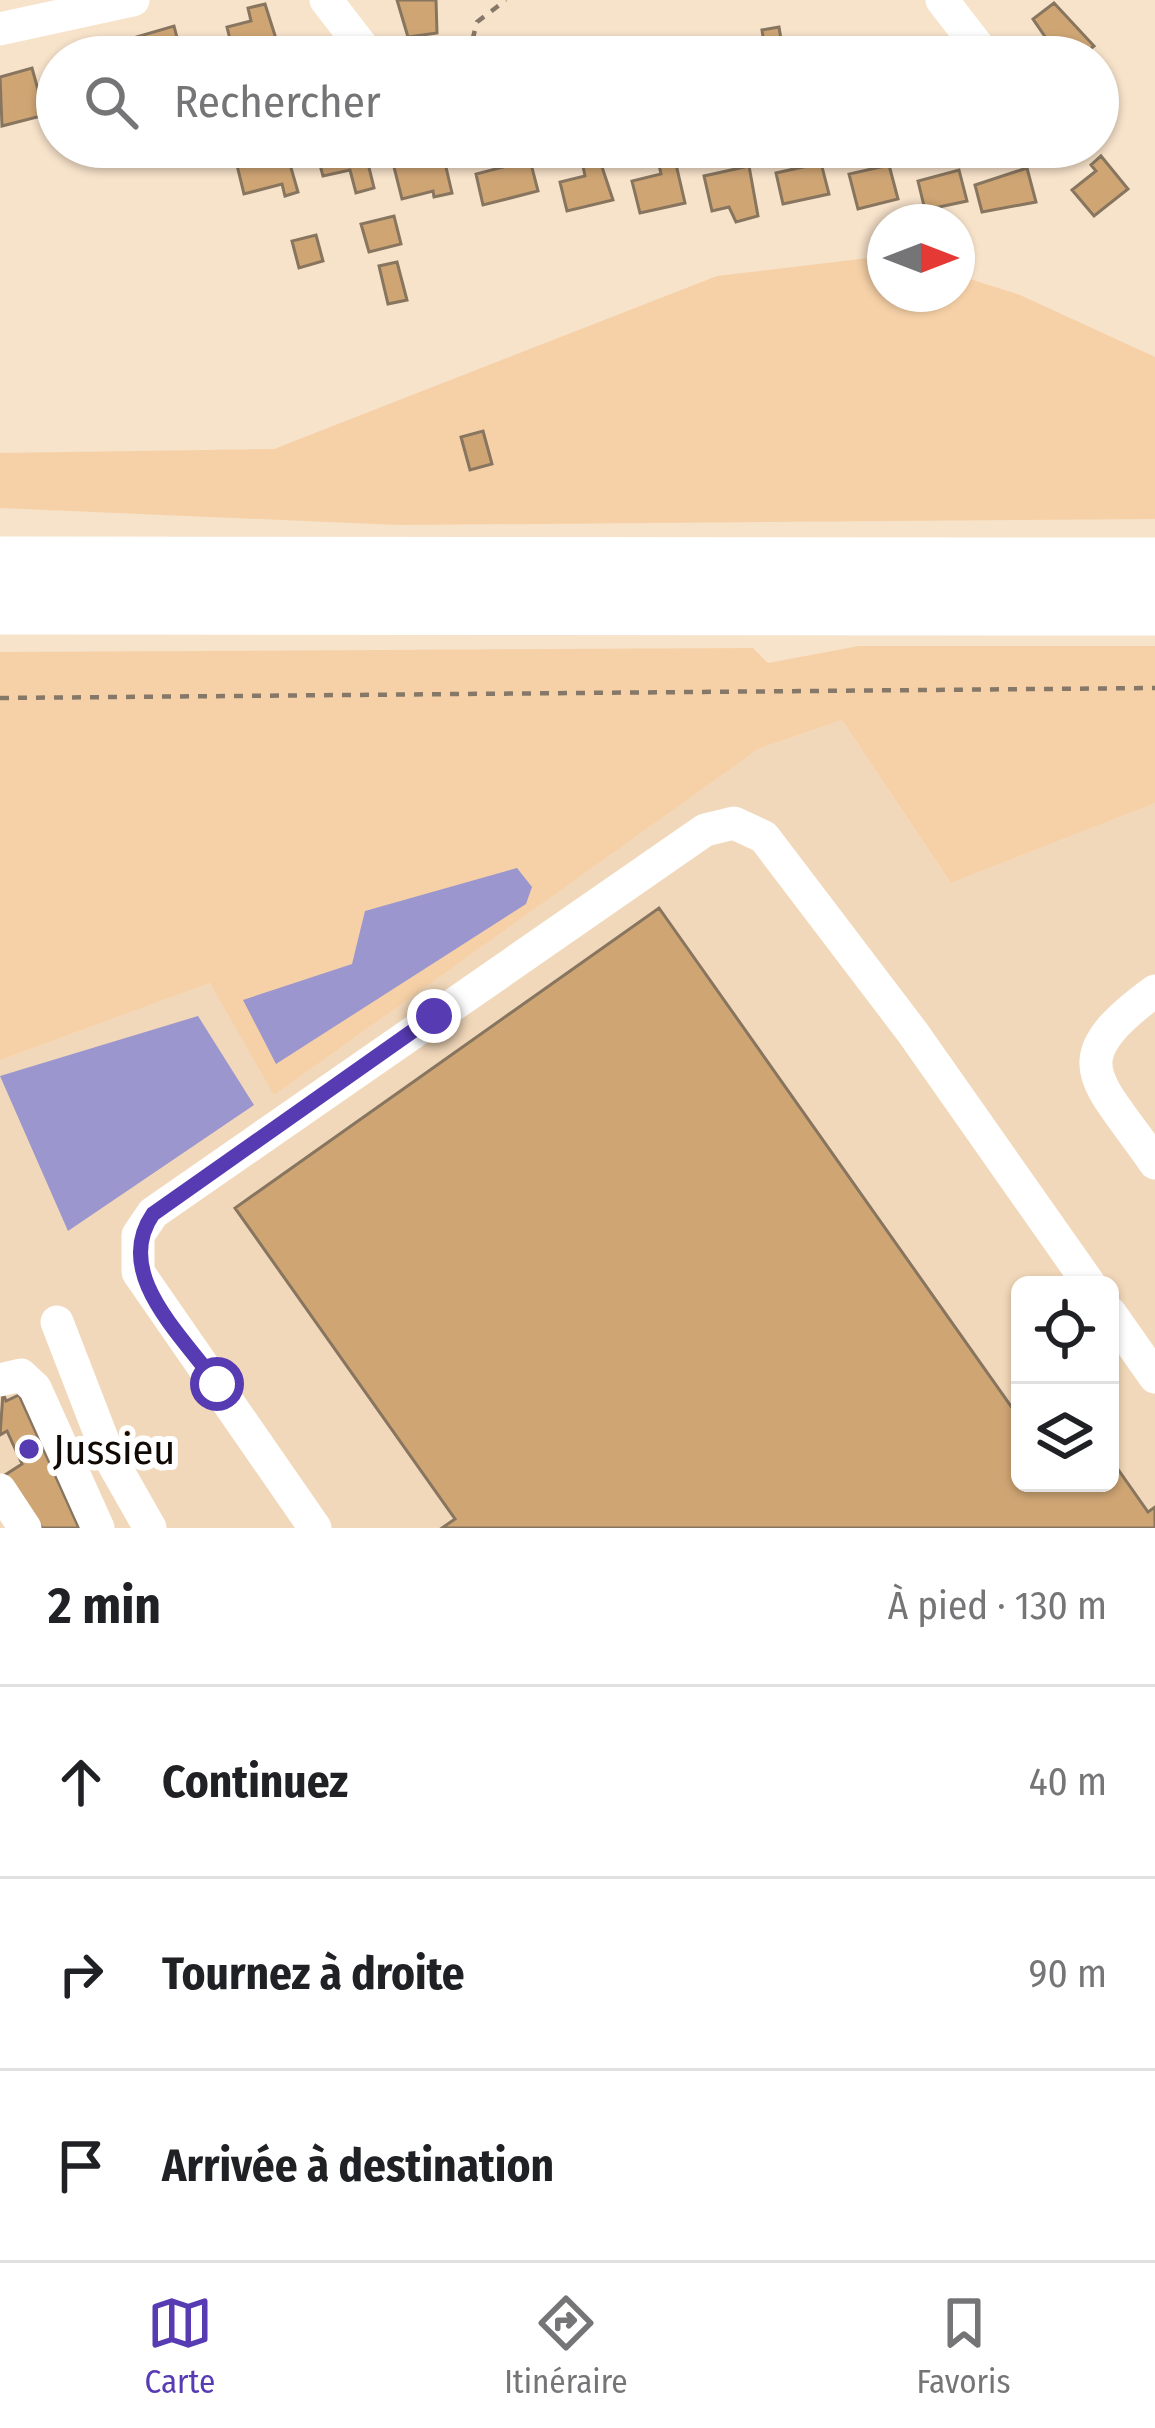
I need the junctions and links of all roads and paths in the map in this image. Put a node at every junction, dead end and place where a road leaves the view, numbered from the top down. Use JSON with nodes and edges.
{"nodes":[{"id":1,"x":133,"y":0,"type":"edge"},
{"id":2,"x":326,"y":0,"type":"edge"},
{"id":3,"x":506,"y":0,"type":"edge"},
{"id":4,"x":942,"y":0,"type":"edge"},
{"id":5,"x":0,"y":29,"type":"edge"},
{"id":6,"x":354,"y":36,"type":"edge"},
{"id":7,"x":473,"y":36,"type":"edge"},
{"id":8,"x":970,"y":36,"type":"edge"},
{"id":9,"x":0,"y":562,"type":"edge"},
{"id":10,"x":1155,"y":563,"type":"edge"},
{"id":11,"x":0,"y":609,"type":"edge"},
{"id":12,"x":1155,"y":610,"type":"edge"},
{"id":13,"x":1155,"y":688,"type":"edge"},
{"id":14,"x":0,"y":698,"type":"edge"},
{"id":15,"x":1155,"y":992,"type":"edge"},
{"id":16,"x":1155,"y":1162,"type":"edge"},
{"id":17,"x":1084,"y":1276,"type":"edge"},
{"id":18,"x":57,"y":1322,"type":"dead end"},
{"id":19,"x":1119,"y":1326,"type":"edge"},
{"id":20,"x":1155,"y":1377,"type":"edge"},
{"id":21,"x":0,"y":1380,"type":"edge"},
{"id":22,"x":0,"y":1490,"type":"edge"},
{"id":23,"x":25,"y":1528,"type":"edge"},
{"id":24,"x":98,"y":1528,"type":"edge"},
{"id":25,"x":150,"y":1528,"type":"edge"},
{"id":26,"x":315,"y":1528,"type":"edge"}],
"edges":[{"from":1,"to":5,"type":"street"},
{"from":2,"to":6,"type":"street"},
{"from":3,"to":7,"type":"path"},
{"from":4,"to":8,"type":"street"},
{"from":9,"to":10,"type":"highway"},
{"from":11,"to":12,"type":"highway"},
{"from":13,"to":14,"type":"path"},
{"from":15,"to":16,"type":"street"},
{"from":17,"to":26,"type":"street"},
{"from":18,"to":25,"type":"street"},
{"from":19,"to":20,"type":"street"},
{"from":21,"to":24,"type":"street"},
{"from":22,"to":23,"type":"street"}]}
